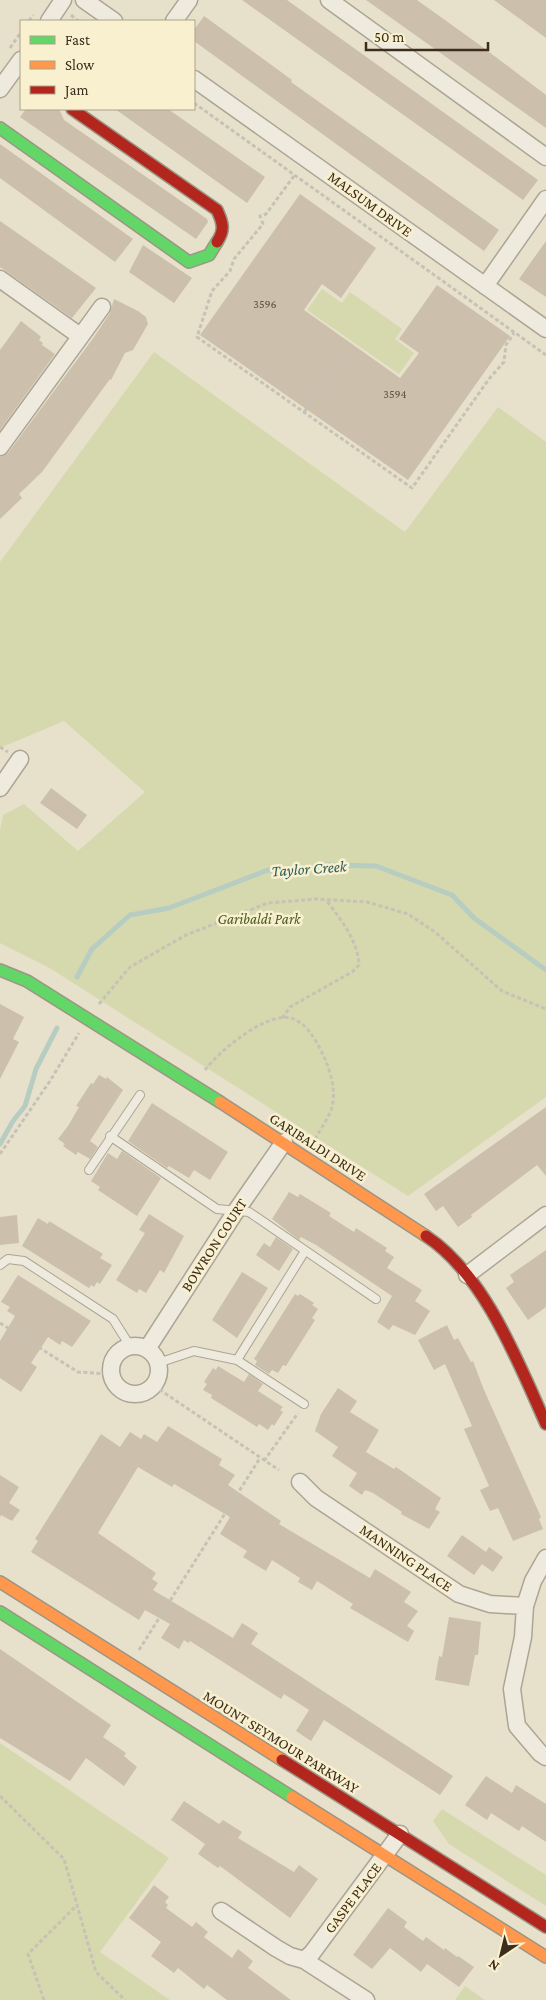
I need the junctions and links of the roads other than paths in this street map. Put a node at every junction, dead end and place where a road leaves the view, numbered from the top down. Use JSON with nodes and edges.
{"nodes":[{"id":1,"x":64,"y":0,"type":"edge"},
{"id":2,"x":84,"y":0,"type":"edge"},
{"id":3,"x":189,"y":0,"type":"edge"},
{"id":4,"x":329,"y":0,"type":"edge"},
{"id":5,"x":50,"y":20,"type":"edge"},
{"id":6,"x":113,"y":20,"type":"edge"},
{"id":7,"x":175,"y":20,"type":"edge"},
{"id":8,"x":20,"y":61,"type":"edge"},
{"id":9,"x":195,"y":79,"type":"edge"},
{"id":10,"x":0,"y":89,"type":"edge"},
{"id":11,"x":73,"y":110,"type":"edge"},
{"id":12,"x":0,"y":128,"type":"edge"},
{"id":13,"x":546,"y":157,"type":"edge"},
{"id":14,"x":546,"y":199,"type":"edge"},
{"id":15,"x":0,"y":279,"type":"edge"},
{"id":16,"x":485,"y":286,"type":"junction"},
{"id":17,"x":102,"y":307,"type":"dead end"},
{"id":18,"x":546,"y":329,"type":"edge"},
{"id":19,"x":80,"y":336,"type":"junction"},
{"id":20,"x":0,"y":447,"type":"edge"},
{"id":21,"x":20,"y":759,"type":"dead end"},
{"id":22,"x":0,"y":788,"type":"edge"},
{"id":23,"x":0,"y":970,"type":"edge"},
{"id":24,"x":140,"y":1095,"type":"dead end"},
{"id":25,"x":110,"y":1136,"type":"junction"},
{"id":26,"x":284,"y":1142,"type":"junction"},
{"id":27,"x":88,"y":1170,"type":"dead end"},
{"id":28,"x":236,"y":1211,"type":"junction"},
{"id":29,"x":546,"y":1215,"type":"edge"},
{"id":30,"x":305,"y":1251,"type":"junction"},
{"id":31,"x":0,"y":1266,"type":"edge"},
{"id":32,"x":466,"y":1275,"type":"junction"},
{"id":33,"x":376,"y":1299,"type":"dead end"},
{"id":34,"x":130,"y":1346,"type":"junction"},
{"id":35,"x":147,"y":1349,"type":"junction"},
{"id":36,"x":237,"y":1360,"type":"junction"},
{"id":37,"x":158,"y":1363,"type":"junction"},
{"id":38,"x":304,"y":1404,"type":"road end"},
{"id":39,"x":546,"y":1424,"type":"edge"},
{"id":40,"x":300,"y":1482,"type":"dead end"},
{"id":41,"x":546,"y":1558,"type":"edge"},
{"id":42,"x":0,"y":1582,"type":"edge"},
{"id":43,"x":525,"y":1606,"type":"junction"},
{"id":44,"x":0,"y":1612,"type":"edge"},
{"id":45,"x":546,"y":1757,"type":"edge"},
{"id":46,"x":400,"y":1834,"type":"junction"},
{"id":47,"x":385,"y":1855,"type":"junction"},
{"id":48,"x":221,"y":1910,"type":"dead end"},
{"id":49,"x":546,"y":1927,"type":"edge"},
{"id":50,"x":546,"y":1957,"type":"edge"},
{"id":51,"x":304,"y":1960,"type":"junction"},
{"id":52,"x":366,"y":2000,"type":"edge"}],
"edges":[{"from":1,"to":5,"type":"street"},
{"from":2,"to":6,"type":"street"},
{"from":3,"to":7,"type":"street"},
{"from":4,"to":13,"type":"street"},
{"from":8,"to":10,"type":"street"},
{"from":9,"to":16,"type":"street","name":"MALSUM DRIVE"},
{"from":11,"to":12,"type":"main road"},
{"from":14,"to":16,"type":"street"},
{"from":15,"to":19,"type":"street"},
{"from":16,"to":18,"type":"street","name":"MALSUM DRIVE"},
{"from":17,"to":19,"type":"street"},
{"from":19,"to":20,"type":"street"},
{"from":21,"to":22,"type":"street"},
{"from":23,"to":26,"type":"main road","name":"GARIBALDI DRIVE"},
{"from":24,"to":25,"type":"lane"},
{"from":25,"to":27,"type":"lane"},
{"from":25,"to":28,"type":"lane"},
{"from":26,"to":28,"type":"street","name":"BOWRON COURT"},
{"from":26,"to":32,"type":"main road","name":"GARIBALDI DRIVE"},
{"from":28,"to":30,"type":"lane"},
{"from":28,"to":35,"type":"street","name":"BOWRON COURT"},
{"from":29,"to":32,"type":"street"},
{"from":30,"to":33,"type":"lane"},
{"from":30,"to":36,"type":"lane"},
{"from":31,"to":34,"type":"lane"},
{"from":32,"to":39,"type":"main road","name":"GARIBALDI DRIVE"},
{"from":34,"to":35,"type":"street"},
{"from":34,"to":37,"type":"street"},
{"from":35,"to":37,"type":"street"},
{"from":36,"to":37,"type":"lane"},
{"from":36,"to":38,"type":"lane"},
{"from":40,"to":43,"type":"street","name":"MANNING PLACE"},
{"from":41,"to":43,"type":"street"},
{"from":42,"to":46,"type":"main road","name":"MOUNT SEYMOUR PARKWAY"},
{"from":43,"to":45,"type":"street"},
{"from":44,"to":47,"type":"main road"},
{"from":46,"to":47,"type":"street","name":"GASPE PLACE"},
{"from":46,"to":49,"type":"main road","name":"MOUNT SEYMOUR PARKWAY"},
{"from":47,"to":50,"type":"main road"},
{"from":47,"to":51,"type":"street","name":"GASPE PLACE"},
{"from":48,"to":51,"type":"street"},
{"from":51,"to":52,"type":"street"}]}
